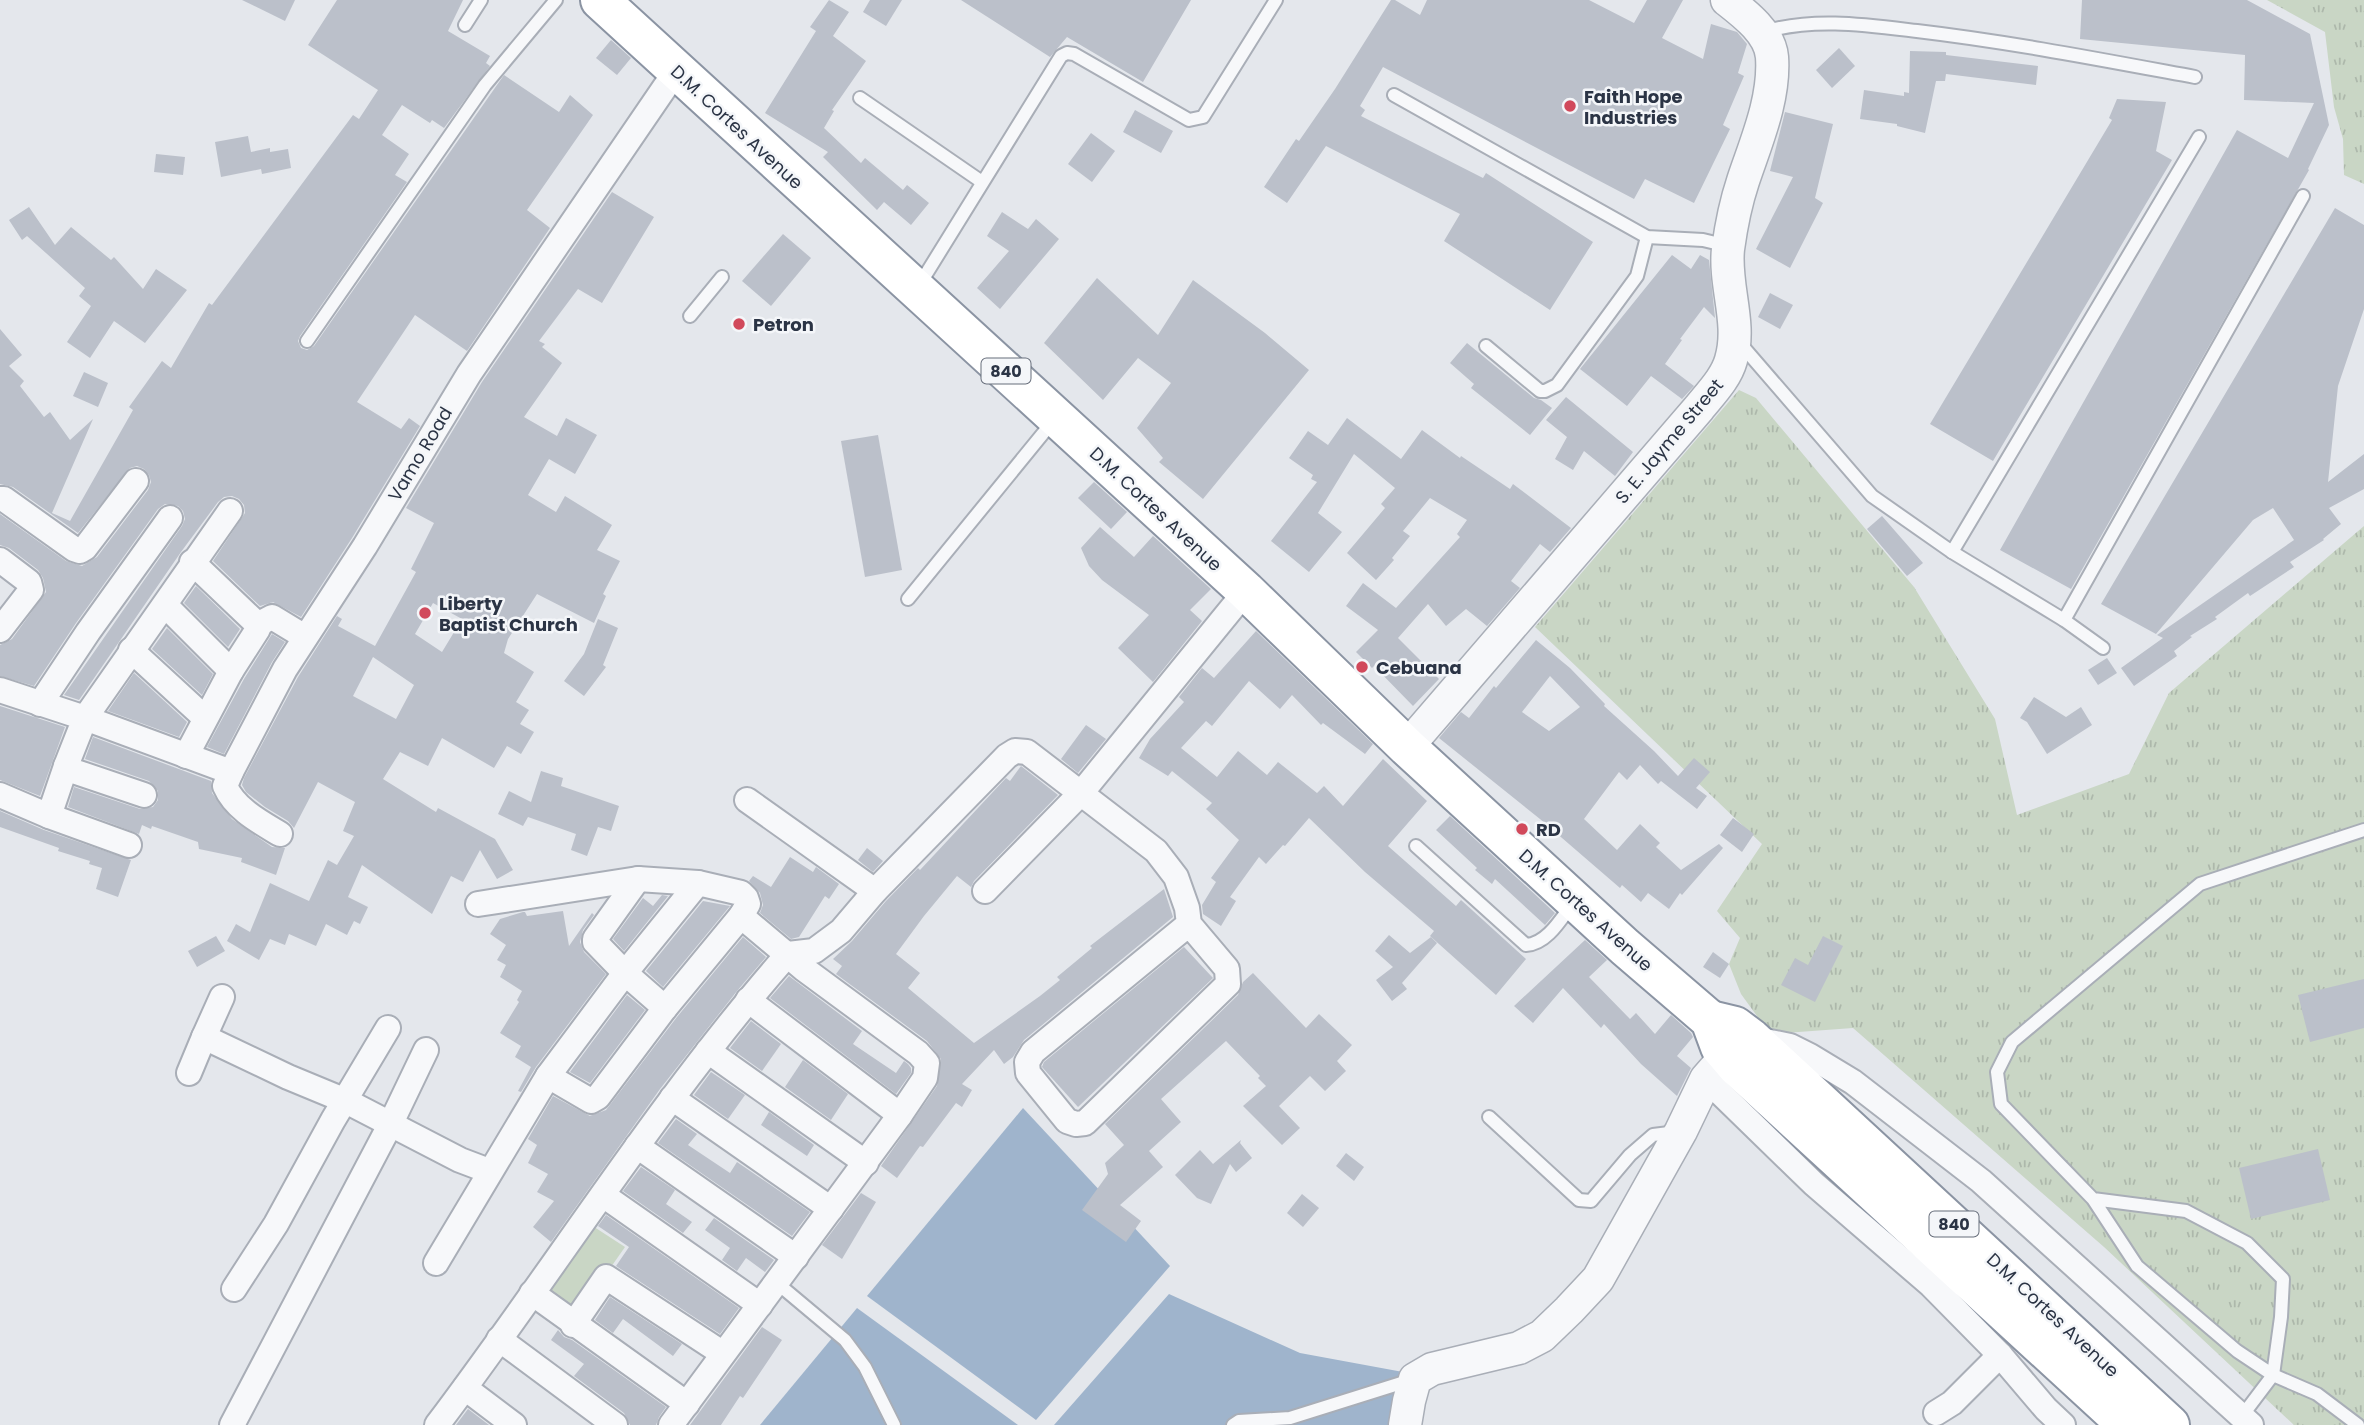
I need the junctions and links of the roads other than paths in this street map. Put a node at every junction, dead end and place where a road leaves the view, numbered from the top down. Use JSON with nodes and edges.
{"nodes":[{"id":1,"x":481,"y":0,"type":"edge"},
{"id":2,"x":556,"y":0,"type":"edge"},
{"id":3,"x":600,"y":0,"type":"edge"},
{"id":4,"x":1276,"y":0,"type":"edge"},
{"id":5,"x":1727,"y":0,"type":"edge"},
{"id":6,"x":465,"y":25,"type":"dead end"},
{"id":7,"x":1762,"y":33,"type":"junction"},
{"id":8,"x":676,"y":71,"type":"junction"},
{"id":9,"x":2195,"y":77,"type":"dead end"},
{"id":10,"x":1394,"y":95,"type":"dead end"},
{"id":11,"x":860,"y":98,"type":"dead end"},
{"id":12,"x":2199,"y":136,"type":"dead end"},
{"id":13,"x":982,"y":182,"type":"junction"},
{"id":14,"x":2303,"y":196,"type":"dead end"},
{"id":15,"x":1647,"y":237,"type":"junction"},
{"id":16,"x":1729,"y":246,"type":"junction"},
{"id":17,"x":722,"y":278,"type":"dead end"},
{"id":18,"x":917,"y":289,"type":"junction"},
{"id":19,"x":690,"y":316,"type":"dead end"},
{"id":20,"x":1736,"y":338,"type":"junction"},
{"id":21,"x":307,"y":341,"type":"dead end"},
{"id":22,"x":1486,"y":346,"type":"dead end"},
{"id":23,"x":1056,"y":417,"type":"junction"},
{"id":24,"x":136,"y":481,"type":"dead end"},
{"id":25,"x":0,"y":499,"type":"edge"},
{"id":26,"x":230,"y":511,"type":"dead end"},
{"id":27,"x":170,"y":518,"type":"dead end"},
{"id":28,"x":1952,"y":552,"type":"junction"},
{"id":29,"x":0,"y":561,"type":"edge"},
{"id":30,"x":192,"y":562,"type":"junction"},
{"id":31,"x":1246,"y":591,"type":"junction"},
{"id":32,"x":908,"y":599,"type":"dead end"},
{"id":33,"x":166,"y":606,"type":"junction"},
{"id":34,"x":2064,"y":620,"type":"junction"},
{"id":35,"x":257,"y":625,"type":"junction"},
{"id":36,"x":0,"y":630,"type":"edge"},
{"id":37,"x":305,"y":637,"type":"junction"},
{"id":38,"x":2103,"y":648,"type":"dead end"},
{"id":39,"x":131,"y":650,"type":"junction"},
{"id":40,"x":231,"y":671,"type":"junction"},
{"id":41,"x":0,"y":690,"type":"edge"},
{"id":42,"x":40,"y":704,"type":"junction"},
{"id":43,"x":85,"y":718,"type":"junction"},
{"id":44,"x":205,"y":718,"type":"junction"},
{"id":45,"x":1407,"y":747,"type":"junction"},
{"id":46,"x":186,"y":756,"type":"junction"},
{"id":47,"x":66,"y":766,"type":"junction"},
{"id":48,"x":231,"y":772,"type":"junction"},
{"id":49,"x":1082,"y":792,"type":"junction"},
{"id":50,"x":0,"y":795,"type":"edge"},
{"id":51,"x":144,"y":795,"type":"dead end"},
{"id":52,"x":747,"y":800,"type":"dead end"},
{"id":53,"x":50,"y":816,"type":"junction"},
{"id":54,"x":2364,"y":830,"type":"edge"},
{"id":55,"x":280,"y":834,"type":"dead end"},
{"id":56,"x":129,"y":845,"type":"dead end"},
{"id":57,"x":1416,"y":846,"type":"dead end"},
{"id":58,"x":639,"y":879,"type":"junction"},
{"id":59,"x":698,"y":883,"type":"junction"},
{"id":60,"x":875,"y":891,"type":"junction"},
{"id":61,"x":985,"y":891,"type":"dead end"},
{"id":62,"x":1575,"y":901,"type":"junction"},
{"id":63,"x":478,"y":904,"type":"dead end"},
{"id":64,"x":741,"y":916,"type":"junction"},
{"id":65,"x":1189,"y":924,"type":"junction"},
{"id":66,"x":788,"y":954,"type":"junction"},
{"id":67,"x":625,"y":973,"type":"junction"},
{"id":68,"x":222,"y":997,"type":"dead end"},
{"id":69,"x":748,"y":1000,"type":"junction"},
{"id":70,"x":665,"y":1008,"type":"junction"},
{"id":71,"x":388,"y":1028,"type":"dead end"},
{"id":72,"x":204,"y":1037,"type":"junction"},
{"id":73,"x":426,"y":1050,"type":"dead end"},
{"id":74,"x":708,"y":1051,"type":"junction"},
{"id":75,"x":1728,"y":1057,"type":"junction"},
{"id":76,"x":189,"y":1073,"type":"dead end"},
{"id":77,"x":548,"y":1076,"type":"junction"},
{"id":78,"x":672,"y":1098,"type":"junction"},
{"id":79,"x":346,"y":1101,"type":"junction"},
{"id":80,"x":900,"y":1115,"type":"junction"},
{"id":81,"x":1489,"y":1117,"type":"dead end"},
{"id":82,"x":391,"y":1124,"type":"junction"},
{"id":83,"x":1681,"y":1131,"type":"junction"},
{"id":84,"x":637,"y":1146,"type":"junction"},
{"id":85,"x":866,"y":1163,"type":"junction"},
{"id":86,"x":489,"y":1171,"type":"junction"},
{"id":87,"x":603,"y":1195,"type":"junction"},
{"id":88,"x":2093,"y":1199,"type":"junction"},
{"id":89,"x":831,"y":1209,"type":"junction"},
{"id":90,"x":796,"y":1257,"type":"junction"},
{"id":91,"x":436,"y":1263,"type":"dead end"},
{"id":92,"x":777,"y":1283,"type":"junction"},
{"id":93,"x":234,"y":1289,"type":"dead end"},
{"id":94,"x":532,"y":1293,"type":"junction"},
{"id":95,"x":760,"y":1305,"type":"junction"},
{"id":96,"x":573,"y":1325,"type":"junction"},
{"id":97,"x":499,"y":1339,"type":"junction"},
{"id":98,"x":722,"y":1353,"type":"junction"},
{"id":99,"x":2000,"y":1355,"type":"junction"},
{"id":100,"x":2273,"y":1375,"type":"junction"},
{"id":101,"x":1415,"y":1379,"type":"junction"},
{"id":102,"x":465,"y":1388,"type":"junction"},
{"id":103,"x":687,"y":1404,"type":"junction"},
{"id":104,"x":1936,"y":1413,"type":"dead end"},
{"id":105,"x":2247,"y":1420,"type":"edge"},
{"id":106,"x":232,"y":1425,"type":"edge"},
{"id":107,"x":437,"y":1425,"type":"edge"},
{"id":108,"x":514,"y":1425,"type":"edge"},
{"id":109,"x":615,"y":1425,"type":"edge"},
{"id":110,"x":671,"y":1425,"type":"edge"},
{"id":111,"x":894,"y":1425,"type":"edge"},
{"id":112,"x":1233,"y":1425,"type":"edge"},
{"id":113,"x":1405,"y":1425,"type":"edge"},
{"id":114,"x":2063,"y":1425,"type":"edge"},
{"id":115,"x":2127,"y":1425,"type":"edge"},
{"id":116,"x":2170,"y":1425,"type":"edge"},
{"id":117,"x":2358,"y":1425,"type":"edge"}],
"edges":[{"from":1,"to":6,"type":"lane"},
{"from":2,"to":21,"type":"lane"},
{"from":3,"to":8,"type":"highway","name":"D.M. Cortes Avenue","number":"840"},
{"from":4,"to":13,"type":"lane"},
{"from":5,"to":7,"type":"street","name":"S. E. Jayme Street"},
{"from":7,"to":9,"type":"lane"},
{"from":7,"to":16,"type":"street","name":"S. E. Jayme Street"},
{"from":8,"to":18,"type":"highway","name":"D.M. Cortes Avenue","number":"840"},
{"from":8,"to":37,"type":"street","name":"Vamo Road"},
{"from":10,"to":15,"type":"lane"},
{"from":11,"to":13,"type":"lane"},
{"from":12,"to":28,"type":"lane"},
{"from":13,"to":18,"type":"lane"},
{"from":14,"to":34,"type":"lane"},
{"from":15,"to":16,"type":"lane"},
{"from":15,"to":22,"type":"lane"},
{"from":16,"to":20,"type":"street","name":"S. E. Jayme Street"},
{"from":17,"to":19,"type":"lane"},
{"from":18,"to":23,"type":"highway","name":"D.M. Cortes Avenue","number":"840"},
{"from":20,"to":28,"type":"lane"},
{"from":20,"to":45,"type":"street","name":"S. E. Jayme Street"},
{"from":23,"to":31,"type":"highway","name":"D.M. Cortes Avenue","number":"840"},
{"from":23,"to":32,"type":"lane"},
{"from":24,"to":25,"type":"street"},
{"from":26,"to":30,"type":"street"},
{"from":27,"to":42,"type":"street"},
{"from":28,"to":34,"type":"lane"},
{"from":29,"to":36,"type":"street"},
{"from":30,"to":33,"type":"street"},
{"from":30,"to":35,"type":"street"},
{"from":31,"to":45,"type":"highway","name":"D.M. Cortes Avenue","number":"840"},
{"from":31,"to":49,"type":"street"},
{"from":33,"to":39,"type":"street"},
{"from":33,"to":40,"type":"street"},
{"from":34,"to":38,"type":"lane"},
{"from":35,"to":37,"type":"street"},
{"from":35,"to":40,"type":"street"},
{"from":37,"to":48,"type":"street","name":"Vamo Road"},
{"from":39,"to":43,"type":"street"},
{"from":39,"to":44,"type":"street"},
{"from":40,"to":44,"type":"street"},
{"from":41,"to":42,"type":"street"},
{"from":42,"to":43,"type":"street"},
{"from":43,"to":46,"type":"street"},
{"from":43,"to":47,"type":"street"},
{"from":44,"to":46,"type":"street"},
{"from":45,"to":62,"type":"highway","name":"D.M. Cortes Avenue","number":"840"},
{"from":46,"to":48,"type":"street"},
{"from":47,"to":51,"type":"street"},
{"from":47,"to":53,"type":"street"},
{"from":48,"to":55,"type":"street"},
{"from":49,"to":60,"type":"street"},
{"from":49,"to":61,"type":"street"},
{"from":49,"to":65,"type":"street"},
{"from":50,"to":53,"type":"street"},
{"from":52,"to":60,"type":"street"},
{"from":53,"to":56,"type":"street"},
{"from":54,"to":88,"type":"lane"},
{"from":57,"to":62,"type":"lane"},
{"from":58,"to":59,"type":"street"},
{"from":58,"to":63,"type":"street"},
{"from":58,"to":67,"type":"street"},
{"from":59,"to":64,"type":"street"},
{"from":59,"to":67,"type":"street"},
{"from":60,"to":66,"type":"street"},
{"from":62,"to":75,"type":"highway","name":"D.M. Cortes Avenue","number":"840"},
{"from":64,"to":66,"type":"street"},
{"from":64,"to":70,"type":"street"},
{"from":65,"to":65,"type":"street"},
{"from":66,"to":69,"type":"street"},
{"from":66,"to":80,"type":"street"},
{"from":67,"to":70,"type":"street"},
{"from":67,"to":77,"type":"street"},
{"from":68,"to":72,"type":"street"},
{"from":69,"to":74,"type":"street"},
{"from":69,"to":80,"type":"street"},
{"from":70,"to":77,"type":"street"},
{"from":71,"to":79,"type":"street"},
{"from":72,"to":76,"type":"street"},
{"from":72,"to":79,"type":"street"},
{"from":73,"to":82,"type":"street"},
{"from":74,"to":78,"type":"street"},
{"from":74,"to":85,"type":"street"},
{"from":75,"to":83,"type":"street"},
{"from":75,"to":99,"type":"street"},
{"from":75,"to":105,"type":"street"},
{"from":75,"to":115,"type":"highway","name":"D.M. Cortes Avenue","number":"840"},
{"from":75,"to":116,"type":"highway","name":"D.M. Cortes Avenue","number":"840"},
{"from":77,"to":86,"type":"street"},
{"from":78,"to":84,"type":"street"},
{"from":78,"to":89,"type":"street"},
{"from":79,"to":82,"type":"street"},
{"from":79,"to":93,"type":"street"},
{"from":80,"to":85,"type":"street"},
{"from":81,"to":83,"type":"lane"},
{"from":82,"to":86,"type":"street"},
{"from":82,"to":106,"type":"street"},
{"from":83,"to":101,"type":"street"},
{"from":84,"to":87,"type":"street"},
{"from":84,"to":90,"type":"street"},
{"from":85,"to":89,"type":"street"},
{"from":86,"to":91,"type":"street"},
{"from":87,"to":94,"type":"street"},
{"from":87,"to":95,"type":"street"},
{"from":88,"to":100,"type":"lane"},
{"from":88,"to":100,"type":"lane"},
{"from":89,"to":90,"type":"street"},
{"from":90,"to":92,"type":"street"},
{"from":92,"to":95,"type":"street"},
{"from":92,"to":111,"type":"lane"},
{"from":94,"to":96,"type":"street"},
{"from":94,"to":97,"type":"street"},
{"from":95,"to":98,"type":"street"},
{"from":96,"to":98,"type":"street"},
{"from":96,"to":103,"type":"street"},
{"from":97,"to":102,"type":"street"},
{"from":97,"to":109,"type":"street"},
{"from":98,"to":103,"type":"street"},
{"from":99,"to":104,"type":"street"},
{"from":99,"to":114,"type":"street"},
{"from":100,"to":105,"type":"lane"},
{"from":100,"to":117,"type":"lane"},
{"from":101,"to":112,"type":"lane"},
{"from":101,"to":113,"type":"street"},
{"from":102,"to":107,"type":"street"},
{"from":102,"to":108,"type":"street"},
{"from":103,"to":110,"type":"street"}]}
